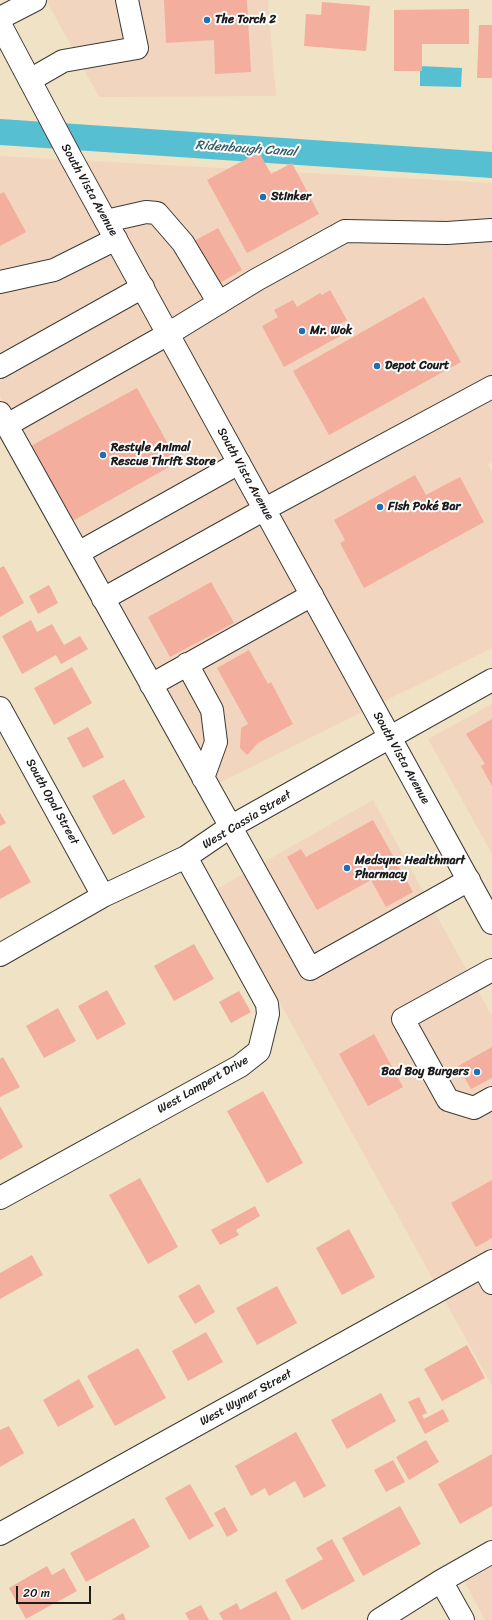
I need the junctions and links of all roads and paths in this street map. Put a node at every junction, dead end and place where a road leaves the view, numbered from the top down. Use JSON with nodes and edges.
{"nodes":[{"id":1,"x":35,"y":0,"type":"edge"},
{"id":2,"x":127,"y":0,"type":"edge"},
{"id":3,"x":0,"y":18,"type":"edge"},
{"id":4,"x":0,"y":24,"type":"edge"},
{"id":5,"x":30,"y":80,"type":"junction"},
{"id":6,"x":111,"y":230,"type":"junction"},
{"id":7,"x":491,"y":230,"type":"edge"},
{"id":8,"x":0,"y":282,"type":"edge"},
{"id":9,"x":143,"y":287,"type":"junction"},
{"id":10,"x":219,"y":302,"type":"junction"},
{"id":11,"x":168,"y":334,"type":"junction"},
{"id":12,"x":0,"y":367,"type":"edge"},
{"id":13,"x":492,"y":386,"type":"edge"},
{"id":14,"x":3,"y":419,"type":"edge"},
{"id":15,"x":239,"y":463,"type":"junction"},
{"id":16,"x":265,"y":509,"type":"junction"},
{"id":17,"x":78,"y":553,"type":"junction"},
{"id":18,"x":312,"y":595,"type":"junction"},
{"id":19,"x":103,"y":598,"type":"junction"},
{"id":20,"x":187,"y":664,"type":"junction"},
{"id":21,"x":492,"y":680,"type":"edge"},
{"id":22,"x":151,"y":684,"type":"junction"},
{"id":23,"x":0,"y":708,"type":"edge"},
{"id":24,"x":391,"y":738,"type":"junction"},
{"id":25,"x":203,"y":778,"type":"junction"},
{"id":26,"x":230,"y":827,"type":"junction"},
{"id":27,"x":186,"y":857,"type":"junction"},
{"id":28,"x":469,"y":880,"type":"junction"},
{"id":29,"x":103,"y":896,"type":"junction"},
{"id":30,"x":492,"y":923,"type":"edge"},
{"id":31,"x":0,"y":955,"type":"edge"},
{"id":32,"x":492,"y":970,"type":"edge"},
{"id":33,"x":492,"y":1098,"type":"edge"},
{"id":34,"x":0,"y":1198,"type":"edge"},
{"id":35,"x":489,"y":1270,"type":"edge"},
{"id":36,"x":0,"y":1534,"type":"edge"},
{"id":37,"x":492,"y":1552,"type":"edge"},
{"id":38,"x":441,"y":1581,"type":"junction"},
{"id":39,"x":379,"y":1620,"type":"edge"},
{"id":40,"x":463,"y":1620,"type":"edge"}],
"edges":[{"from":1,"to":3,"type":"street"},
{"from":2,"to":5,"type":"street"},
{"from":4,"to":5,"type":"street","name":"South Vista Avenue"},
{"from":5,"to":6,"type":"street","name":"South Vista Avenue"},
{"from":6,"to":8,"type":"street"},
{"from":6,"to":9,"type":"street","name":"South Vista Avenue"},
{"from":6,"to":10,"type":"street"},
{"from":7,"to":10,"type":"street"},
{"from":9,"to":11,"type":"street","name":"South Vista Avenue"},
{"from":9,"to":12,"type":"street"},
{"from":10,"to":11,"type":"street"},
{"from":11,"to":14,"type":"street"},
{"from":11,"to":15,"type":"street","name":"South Vista Avenue"},
{"from":13,"to":16,"type":"street"},
{"from":14,"to":17,"type":"street"},
{"from":15,"to":16,"type":"street","name":"South Vista Avenue"},
{"from":15,"to":17,"type":"street"},
{"from":16,"to":18,"type":"street","name":"South Vista Avenue"},
{"from":16,"to":19,"type":"street"},
{"from":17,"to":19,"type":"street"},
{"from":18,"to":20,"type":"street"},
{"from":18,"to":24,"type":"street","name":"South Vista Avenue"},
{"from":19,"to":22,"type":"street"},
{"from":20,"to":22,"type":"street"},
{"from":20,"to":25,"type":"street"},
{"from":21,"to":24,"type":"street","name":"West Cassia Street"},
{"from":22,"to":25,"type":"street"},
{"from":23,"to":29,"type":"street","name":"South Opal Street"},
{"from":24,"to":26,"type":"street","name":"West Cassia Street"},
{"from":24,"to":28,"type":"street","name":"South Vista Avenue"},
{"from":25,"to":26,"type":"street"},
{"from":26,"to":27,"type":"street","name":"West Cassia Street"},
{"from":26,"to":28,"type":"street"},
{"from":27,"to":29,"type":"street","name":"West Cassia Street"},
{"from":27,"to":34,"type":"street","name":"West Lampert Drive"},
{"from":28,"to":30,"type":"street","name":"South Vista Avenue"},
{"from":29,"to":31,"type":"street","name":"West Cassia Street"},
{"from":32,"to":33,"type":"street"},
{"from":35,"to":36,"type":"street","name":"West Wymer Street"},
{"from":37,"to":38,"type":"street"},
{"from":38,"to":39,"type":"street"},
{"from":38,"to":40,"type":"street"}]}
